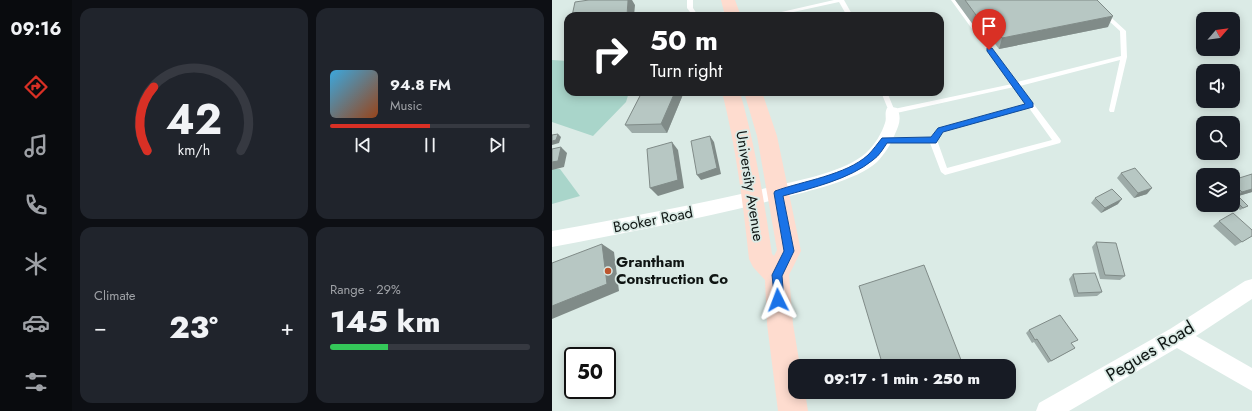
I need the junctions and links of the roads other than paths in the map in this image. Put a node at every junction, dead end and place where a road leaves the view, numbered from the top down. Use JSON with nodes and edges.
{"nodes":[{"id":1,"x":690,"y":0,"type":"edge"},
{"id":2,"x":841,"y":0,"type":"edge"},
{"id":3,"x":954,"y":0,"type":"edge"},
{"id":4,"x":1089,"y":0,"type":"edge"},
{"id":5,"x":715,"y":10,"type":"edge"},
{"id":6,"x":735,"y":11,"type":"edge"},
{"id":7,"x":693,"y":12,"type":"edge"},
{"id":8,"x":786,"y":12,"type":"edge"},
{"id":9,"x":848,"y":12,"type":"edge"},
{"id":10,"x":1124,"y":56,"type":"junction"},
{"id":11,"x":1015,"y":85,"type":"junction"},
{"id":12,"x":732,"y":96,"type":"edge"},
{"id":13,"x":753,"y":96,"type":"edge"},
{"id":14,"x":886,"y":96,"type":"edge"},
{"id":15,"x":1030,"y":105,"type":"junction"},
{"id":16,"x":1112,"y":110,"type":"dead end"},
{"id":17,"x":892,"y":112,"type":"junction"},
{"id":18,"x":885,"y":140,"type":"junction"},
{"id":19,"x":933,"y":140,"type":"junction"},
{"id":20,"x":778,"y":193,"type":"junction"},
{"id":21,"x":754,"y":199,"type":"junction"},
{"id":22,"x":552,"y":240,"type":"edge"},
{"id":23,"x":777,"y":275,"type":"junction"},
{"id":24,"x":1252,"y":288,"type":"edge"},
{"id":25,"x":1177,"y":336,"type":"junction"},
{"id":26,"x":1252,"y":380,"type":"edge"},
{"id":27,"x":793,"y":411,"type":"edge"},
{"id":28,"x":1047,"y":411,"type":"edge"}],
"edges":[{"from":1,"to":7,"type":"lane"},
{"from":2,"to":8,"type":"lane"},
{"from":2,"to":9,"type":"lane"},
{"from":3,"to":11,"type":"lane"},
{"from":4,"to":10,"type":"lane"},
{"from":5,"to":6,"type":"lane"},
{"from":10,"to":11,"type":"lane"},
{"from":10,"to":16,"type":"lane"},
{"from":11,"to":15,"type":"lane"},
{"from":11,"to":17,"type":"lane"},
{"from":12,"to":21,"type":"main road","name":"University Avenue"},
{"from":13,"to":20,"type":"main road","name":"University Avenue"},
{"from":14,"to":17,"type":"lane"},
{"from":15,"to":19,"type":"lane"},
{"from":15,"to":19,"type":"lane"},
{"from":17,"to":18,"type":"street","name":"Booker Road"},
{"from":18,"to":19,"type":"lane"},
{"from":18,"to":20,"type":"street","name":"Booker Road"},
{"from":20,"to":21,"type":"street","name":"Booker Road"},
{"from":20,"to":23,"type":"main road","name":"University Avenue"},
{"from":21,"to":22,"type":"street","name":"Booker Road"},
{"from":21,"to":23,"type":"main road","name":"University Avenue"},
{"from":23,"to":27,"type":"main road"},
{"from":24,"to":25,"type":"street","name":"Pegues Road"},
{"from":25,"to":26,"type":"street"},
{"from":25,"to":28,"type":"street","name":"Pegues Road"}]}
